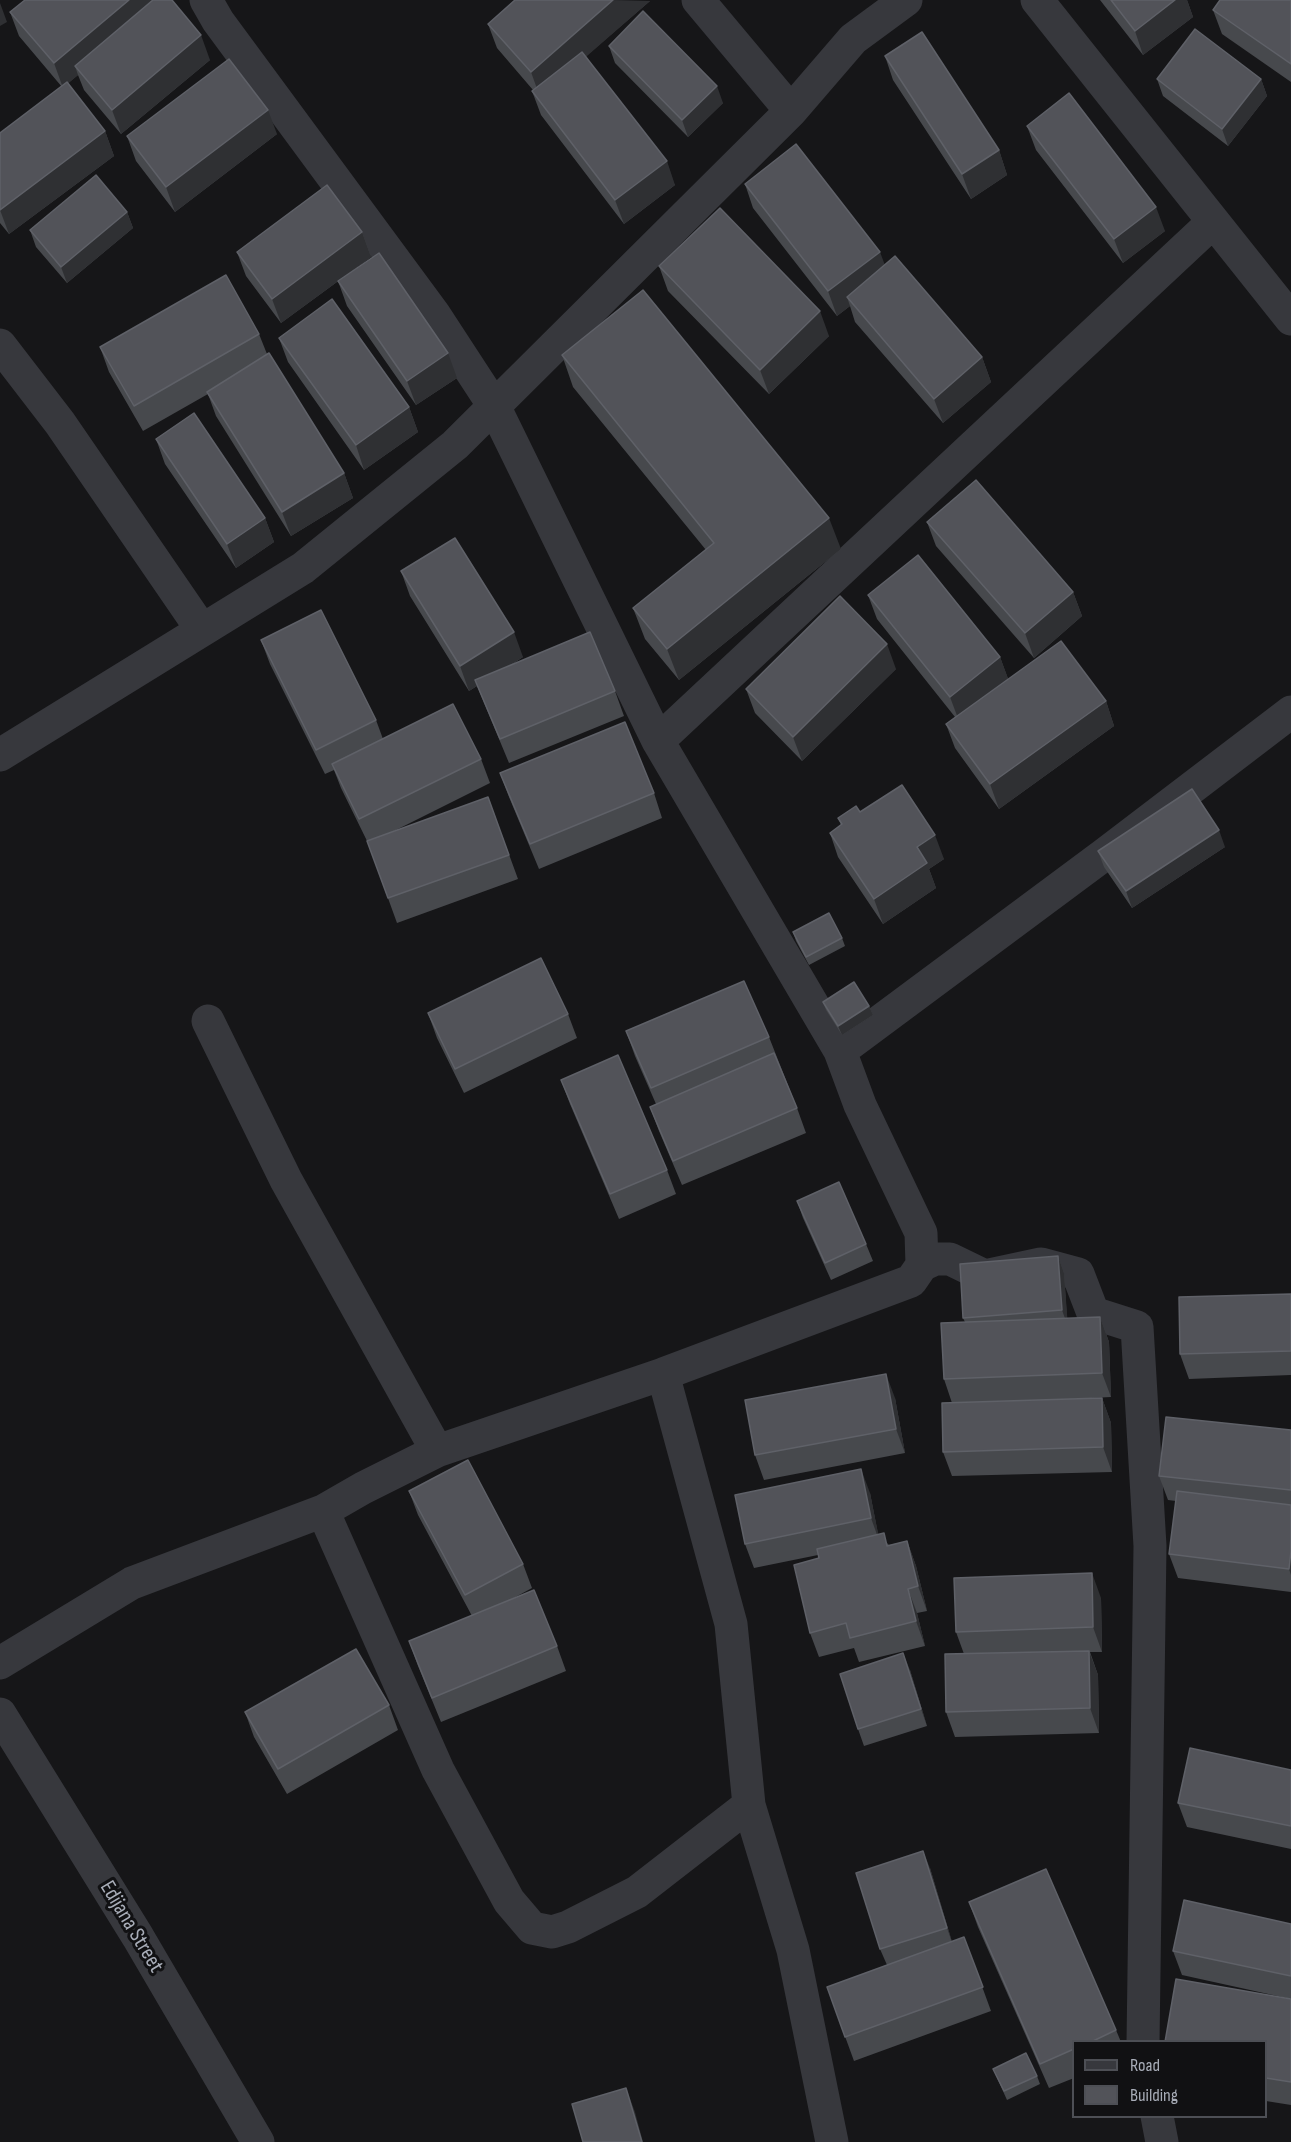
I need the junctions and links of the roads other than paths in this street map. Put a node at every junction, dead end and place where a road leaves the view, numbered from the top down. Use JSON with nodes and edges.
{"nodes":[{"id":1,"x":206,"y":0,"type":"edge"},
{"id":2,"x":698,"y":0,"type":"edge"},
{"id":3,"x":906,"y":0,"type":"edge"},
{"id":4,"x":1037,"y":0,"type":"edge"},
{"id":5,"x":791,"y":111,"type":"junction"},
{"id":6,"x":1213,"y":222,"type":"junction"},
{"id":7,"x":1291,"y":319,"type":"edge"},
{"id":8,"x":0,"y":345,"type":"edge"},
{"id":9,"x":494,"y":406,"type":"junction"},
{"id":10,"x":202,"y":630,"type":"junction"},
{"id":11,"x":1291,"y":712,"type":"edge"},
{"id":12,"x":658,"y":741,"type":"junction"},
{"id":13,"x":0,"y":755,"type":"edge"},
{"id":14,"x":208,"y":1021,"type":"dead end"},
{"id":15,"x":840,"y":1051,"type":"junction"},
{"id":16,"x":922,"y":1265,"type":"junction"},
{"id":17,"x":663,"y":1374,"type":"junction"},
{"id":18,"x":436,"y":1451,"type":"junction"},
{"id":19,"x":323,"y":1511,"type":"junction"},
{"id":20,"x":0,"y":1663,"type":"edge"},
{"id":21,"x":0,"y":1714,"type":"edge"},
{"id":22,"x":750,"y":1805,"type":"junction"},
{"id":23,"x":1143,"y":2040,"type":"edge"},
{"id":24,"x":1157,"y":2118,"type":"edge"},
{"id":25,"x":258,"y":2142,"type":"edge"},
{"id":26,"x":832,"y":2142,"type":"edge"},
{"id":27,"x":1162,"y":2142,"type":"edge"}],
"edges":[{"from":1,"to":9,"type":"street"},
{"from":2,"to":5,"type":"street"},
{"from":3,"to":5,"type":"street"},
{"from":4,"to":6,"type":"street"},
{"from":5,"to":9,"type":"street"},
{"from":6,"to":7,"type":"street"},
{"from":6,"to":12,"type":"street"},
{"from":8,"to":10,"type":"street"},
{"from":9,"to":10,"type":"street"},
{"from":9,"to":12,"type":"street"},
{"from":10,"to":13,"type":"street"},
{"from":11,"to":15,"type":"street"},
{"from":12,"to":15,"type":"street"},
{"from":14,"to":18,"type":"street"},
{"from":15,"to":16,"type":"street"},
{"from":16,"to":17,"type":"street"},
{"from":16,"to":23,"type":"street"},
{"from":17,"to":18,"type":"street"},
{"from":17,"to":22,"type":"street"},
{"from":18,"to":19,"type":"street"},
{"from":19,"to":20,"type":"street"},
{"from":19,"to":22,"type":"street"},
{"from":21,"to":25,"type":"street","name":"Edijana Street"},
{"from":22,"to":26,"type":"street"},
{"from":24,"to":27,"type":"street"}]}
